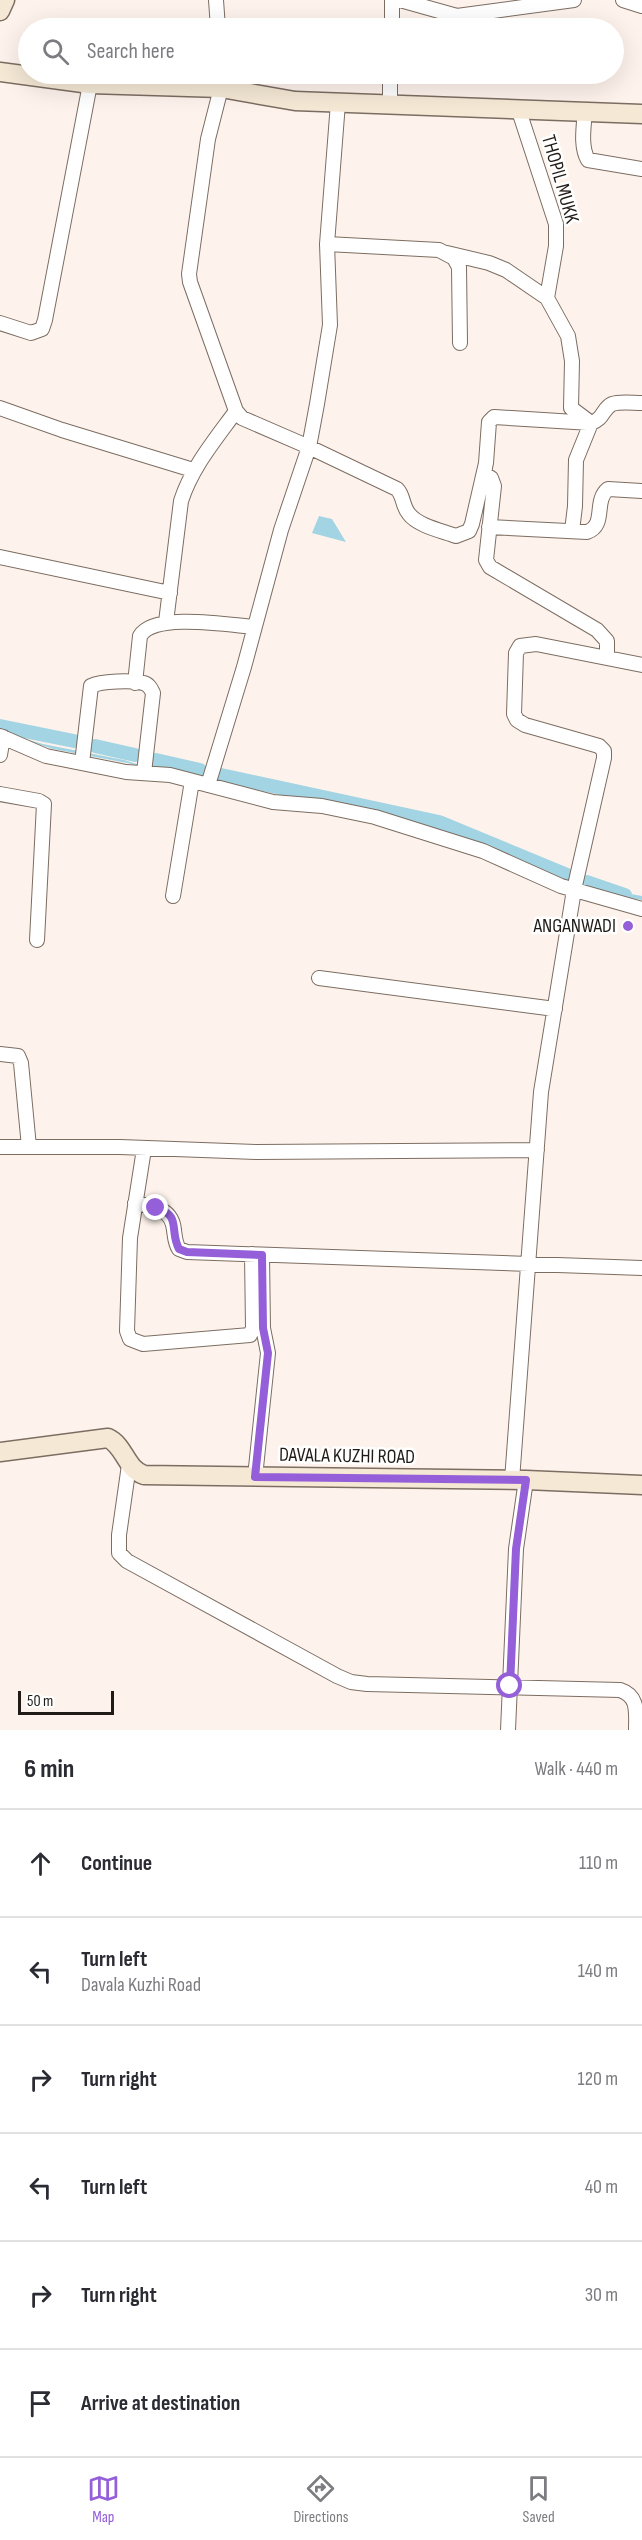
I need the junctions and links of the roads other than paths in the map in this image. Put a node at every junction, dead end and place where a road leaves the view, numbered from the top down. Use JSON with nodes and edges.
{"nodes":[{"id":1,"x":5,"y":0,"type":"edge"},
{"id":2,"x":216,"y":0,"type":"edge"},
{"id":3,"x":392,"y":0,"type":"edge"},
{"id":4,"x":400,"y":0,"type":"edge"},
{"id":5,"x":452,"y":0,"type":"edge"},
{"id":6,"x":574,"y":0,"type":"edge"},
{"id":7,"x":623,"y":0,"type":"edge"},
{"id":8,"x":642,"y":6,"type":"edge"},
{"id":9,"x":0,"y":11,"type":"edge"},
{"id":10,"x":450,"y":15,"type":"junction"},
{"id":11,"x":217,"y":18,"type":"edge"},
{"id":12,"x":392,"y":18,"type":"edge"},
{"id":13,"x":0,"y":72,"type":"edge"},
{"id":14,"x":18,"y":74,"type":"edge"},
{"id":15,"x":90,"y":84,"type":"edge"},
{"id":16,"x":220,"y":84,"type":"edge"},
{"id":17,"x":232,"y":84,"type":"edge"},
{"id":18,"x":390,"y":84,"type":"edge"},
{"id":19,"x":338,"y":103,"type":"junction"},
{"id":20,"x":390,"y":104,"type":"junction"},
{"id":21,"x":518,"y":108,"type":"junction"},
{"id":22,"x":585,"y":110,"type":"junction"},
{"id":23,"x":642,"y":114,"type":"edge"},
{"id":24,"x":642,"y":169,"type":"edge"},
{"id":25,"x":327,"y":244,"type":"junction"},
{"id":26,"x":447,"y":253,"type":"junction"},
{"id":27,"x":548,"y":298,"type":"junction"},
{"id":28,"x":0,"y":323,"type":"edge"},
{"id":29,"x":460,"y":343,"type":"dead end"},
{"id":30,"x":642,"y":402,"type":"edge"},
{"id":31,"x":0,"y":408,"type":"edge"},
{"id":32,"x":236,"y":411,"type":"junction"},
{"id":33,"x":591,"y":423,"type":"junction"},
{"id":34,"x":309,"y":447,"type":"junction"},
{"id":35,"x":486,"y":463,"type":"junction"},
{"id":36,"x":193,"y":470,"type":"junction"},
{"id":37,"x":642,"y":491,"type":"edge"},
{"id":38,"x":489,"y":527,"type":"junction"},
{"id":39,"x":572,"y":531,"type":"junction"},
{"id":40,"x":0,"y":556,"type":"edge"},
{"id":41,"x":170,"y":593,"type":"junction"},
{"id":42,"x":166,"y":622,"type":"junction"},
{"id":43,"x":254,"y":627,"type":"junction"},
{"id":44,"x":607,"y":658,"type":"junction"},
{"id":45,"x":642,"y":665,"type":"edge"},
{"id":46,"x":135,"y":683,"type":"junction"},
{"id":47,"x":2,"y":736,"type":"edge"},
{"id":48,"x":0,"y":755,"type":"edge"},
{"id":49,"x":82,"y":763,"type":"junction"},
{"id":50,"x":144,"y":773,"type":"junction"},
{"id":51,"x":192,"y":781,"type":"junction"},
{"id":52,"x":208,"y":785,"type":"junction"},
{"id":53,"x":0,"y":794,"type":"edge"},
{"id":54,"x":574,"y":890,"type":"junction"},
{"id":55,"x":172,"y":896,"type":"dead end"},
{"id":56,"x":642,"y":909,"type":"edge"},
{"id":57,"x":37,"y":939,"type":"dead end"},
{"id":58,"x":319,"y":978,"type":"dead end"},
{"id":59,"x":555,"y":1009,"type":"junction"},
{"id":60,"x":0,"y":1054,"type":"edge"},
{"id":61,"x":0,"y":1147,"type":"edge"},
{"id":62,"x":29,"y":1147,"type":"junction"},
{"id":63,"x":144,"y":1149,"type":"junction"},
{"id":64,"x":537,"y":1150,"type":"junction"},
{"id":65,"x":135,"y":1203,"type":"junction"},
{"id":66,"x":257,"y":1254,"type":"junction"},
{"id":67,"x":528,"y":1265,"type":"junction"},
{"id":68,"x":642,"y":1268,"type":"edge"},
{"id":69,"x":0,"y":1452,"type":"edge"},
{"id":70,"x":129,"y":1465,"type":"junction"},
{"id":71,"x":255,"y":1477,"type":"junction"},
{"id":72,"x":519,"y":1480,"type":"junction"},
{"id":73,"x":642,"y":1485,"type":"edge"},
{"id":74,"x":510,"y":1686,"type":"junction"},
{"id":75,"x":508,"y":1730,"type":"edge"},
{"id":76,"x":636,"y":1730,"type":"edge"}],
"edges":[{"from":1,"to":9,"type":"street"},
{"from":2,"to":11,"type":"street"},
{"from":3,"to":12,"type":"street"},
{"from":4,"to":10,"type":"street"},
{"from":5,"to":10,"type":"street"},
{"from":6,"to":10,"type":"street"},
{"from":7,"to":8,"type":"street"},
{"from":13,"to":14,"type":"street"},
{"from":15,"to":28,"type":"street"},
{"from":16,"to":32,"type":"street"},
{"from":17,"to":19,"type":"street"},
{"from":18,"to":20,"type":"street"},
{"from":19,"to":20,"type":"street"},
{"from":19,"to":25,"type":"street"},
{"from":20,"to":21,"type":"street"},
{"from":21,"to":22,"type":"street"},
{"from":21,"to":27,"type":"street","name":"THOPIL MUKK"},
{"from":22,"to":23,"type":"street"},
{"from":22,"to":24,"type":"street"},
{"from":25,"to":26,"type":"street"},
{"from":25,"to":34,"type":"street"},
{"from":26,"to":27,"type":"street"},
{"from":26,"to":29,"type":"street"},
{"from":27,"to":33,"type":"street"},
{"from":30,"to":33,"type":"street"},
{"from":31,"to":36,"type":"street"},
{"from":32,"to":34,"type":"street"},
{"from":32,"to":36,"type":"street"},
{"from":33,"to":35,"type":"street"},
{"from":33,"to":39,"type":"street"},
{"from":34,"to":35,"type":"street"},
{"from":34,"to":43,"type":"street"},
{"from":35,"to":38,"type":"street"},
{"from":36,"to":41,"type":"street"},
{"from":37,"to":39,"type":"street"},
{"from":38,"to":39,"type":"street"},
{"from":38,"to":44,"type":"street"},
{"from":40,"to":41,"type":"street"},
{"from":41,"to":42,"type":"street"},
{"from":42,"to":43,"type":"street"},
{"from":42,"to":46,"type":"street"},
{"from":43,"to":52,"type":"street"},
{"from":44,"to":45,"type":"street"},
{"from":44,"to":54,"type":"street"},
{"from":46,"to":49,"type":"street"},
{"from":46,"to":50,"type":"street"},
{"from":47,"to":48,"type":"street"},
{"from":47,"to":49,"type":"street"},
{"from":49,"to":50,"type":"street"},
{"from":50,"to":51,"type":"street"},
{"from":51,"to":52,"type":"street"},
{"from":51,"to":55,"type":"street"},
{"from":52,"to":54,"type":"street"},
{"from":53,"to":57,"type":"street"},
{"from":54,"to":56,"type":"street"},
{"from":54,"to":59,"type":"street"},
{"from":58,"to":59,"type":"street"},
{"from":59,"to":64,"type":"street"},
{"from":60,"to":62,"type":"street"},
{"from":61,"to":62,"type":"street"},
{"from":62,"to":63,"type":"street"},
{"from":63,"to":64,"type":"street"},
{"from":63,"to":65,"type":"street"},
{"from":64,"to":67,"type":"street"},
{"from":65,"to":66,"type":"street"},
{"from":65,"to":66,"type":"street"},
{"from":66,"to":67,"type":"street"},
{"from":66,"to":71,"type":"street"},
{"from":67,"to":68,"type":"street"},
{"from":67,"to":72,"type":"street"},
{"from":69,"to":70,"type":"street"},
{"from":70,"to":71,"type":"street","name":"DAVALA KUZHI ROAD"},
{"from":70,"to":74,"type":"street"},
{"from":71,"to":72,"type":"street","name":"DAVALA KUZHI ROAD"},
{"from":72,"to":73,"type":"street","name":"DAVALA KUZHI ROAD"},
{"from":72,"to":74,"type":"street"},
{"from":74,"to":75,"type":"street"},
{"from":74,"to":76,"type":"street"}]}
